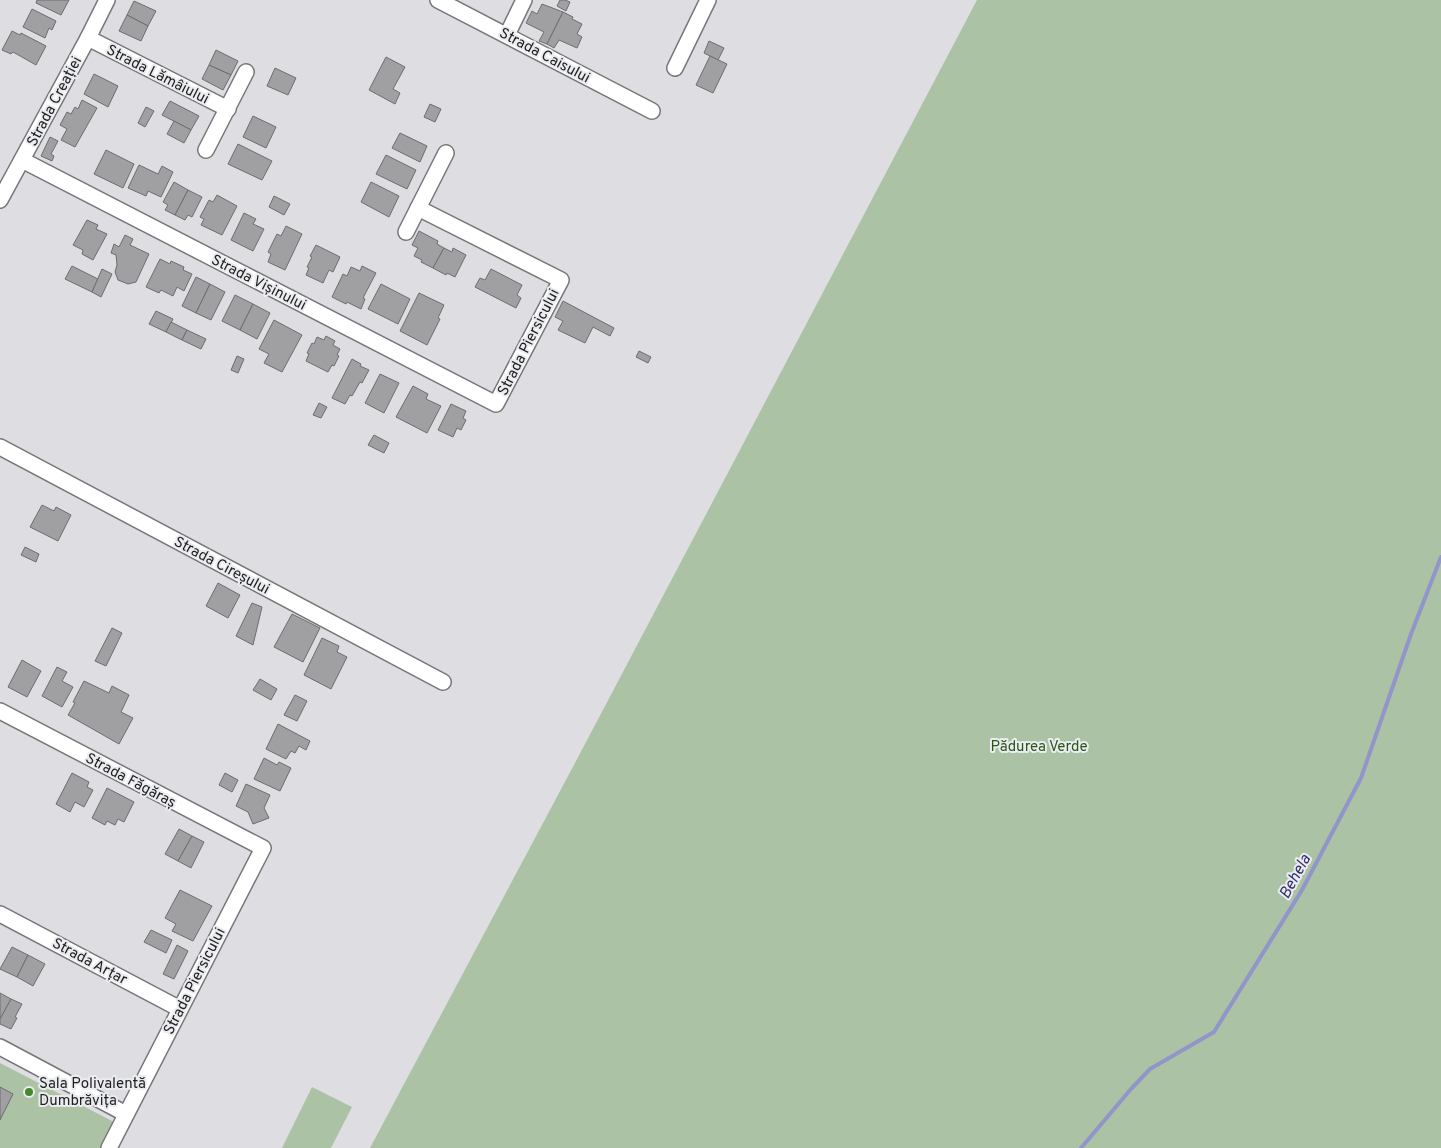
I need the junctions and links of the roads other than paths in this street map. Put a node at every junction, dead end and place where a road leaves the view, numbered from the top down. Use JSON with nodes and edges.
{"nodes":[{"id":1,"x":107,"y":0,"type":"edge"},
{"id":2,"x":438,"y":0,"type":"edge"},
{"id":3,"x":524,"y":0,"type":"edge"},
{"id":4,"x":708,"y":0,"type":"edge"},
{"id":5,"x":507,"y":35,"type":"junction"},
{"id":6,"x":88,"y":38,"type":"junction"},
{"id":7,"x":675,"y":68,"type":"dead end"},
{"id":8,"x":246,"y":72,"type":"dead end"},
{"id":9,"x":228,"y":109,"type":"junction"},
{"id":10,"x":652,"y":111,"type":"dead end"},
{"id":11,"x":206,"y":150,"type":"dead end"},
{"id":12,"x":446,"y":153,"type":"dead end"},
{"id":13,"x":22,"y":160,"type":"junction"},
{"id":14,"x":0,"y":200,"type":"edge"},
{"id":15,"x":418,"y":208,"type":"junction"},
{"id":16,"x":406,"y":232,"type":"dead end"},
{"id":17,"x":496,"y":404,"type":"joint"},
{"id":18,"x":0,"y":447,"type":"edge"},
{"id":19,"x":443,"y":682,"type":"dead end"},
{"id":20,"x":0,"y":712,"type":"edge"},
{"id":21,"x":262,"y":848,"type":"joint"},
{"id":22,"x":0,"y":914,"type":"edge"},
{"id":23,"x":180,"y":1009,"type":"junction"},
{"id":24,"x":0,"y":1047,"type":"edge"},
{"id":25,"x":126,"y":1114,"type":"junction"},
{"id":26,"x":108,"y":1148,"type":"edge"}],
"edges":[{"from":1,"to":6,"type":"street","name":"Strada Creației"},
{"from":2,"to":5,"type":"street","name":"Strada Caisului"},
{"from":3,"to":5,"type":"street"},
{"from":4,"to":7,"type":"street"},
{"from":5,"to":10,"type":"street","name":"Strada Caisului"},
{"from":6,"to":9,"type":"street","name":"Strada Lămâiului"},
{"from":6,"to":13,"type":"street","name":"Strada Creației"},
{"from":8,"to":9,"type":"street","name":"Strada Lămâiului"},
{"from":9,"to":11,"type":"street","name":"Strada Lămâiului"},
{"from":12,"to":15,"type":"street"},
{"from":13,"to":14,"type":"street","name":"Strada Creației"},
{"from":13,"to":17,"type":"street","name":"Strada Vișinului"},
{"from":15,"to":16,"type":"street"},
{"from":15,"to":17,"type":"street","name":"Strada Piersicului"},
{"from":18,"to":19,"type":"street","name":"Strada Cireșului"},
{"from":20,"to":21,"type":"street","name":"Strada Făgăraș"},
{"from":21,"to":23,"type":"street","name":"Strada Piersicului"},
{"from":22,"to":23,"type":"street","name":"Strada Arțar"},
{"from":23,"to":25,"type":"street","name":"Strada Piersicului"},
{"from":24,"to":25,"type":"street"},
{"from":25,"to":26,"type":"street","name":"Strada Piersicului"}]}
